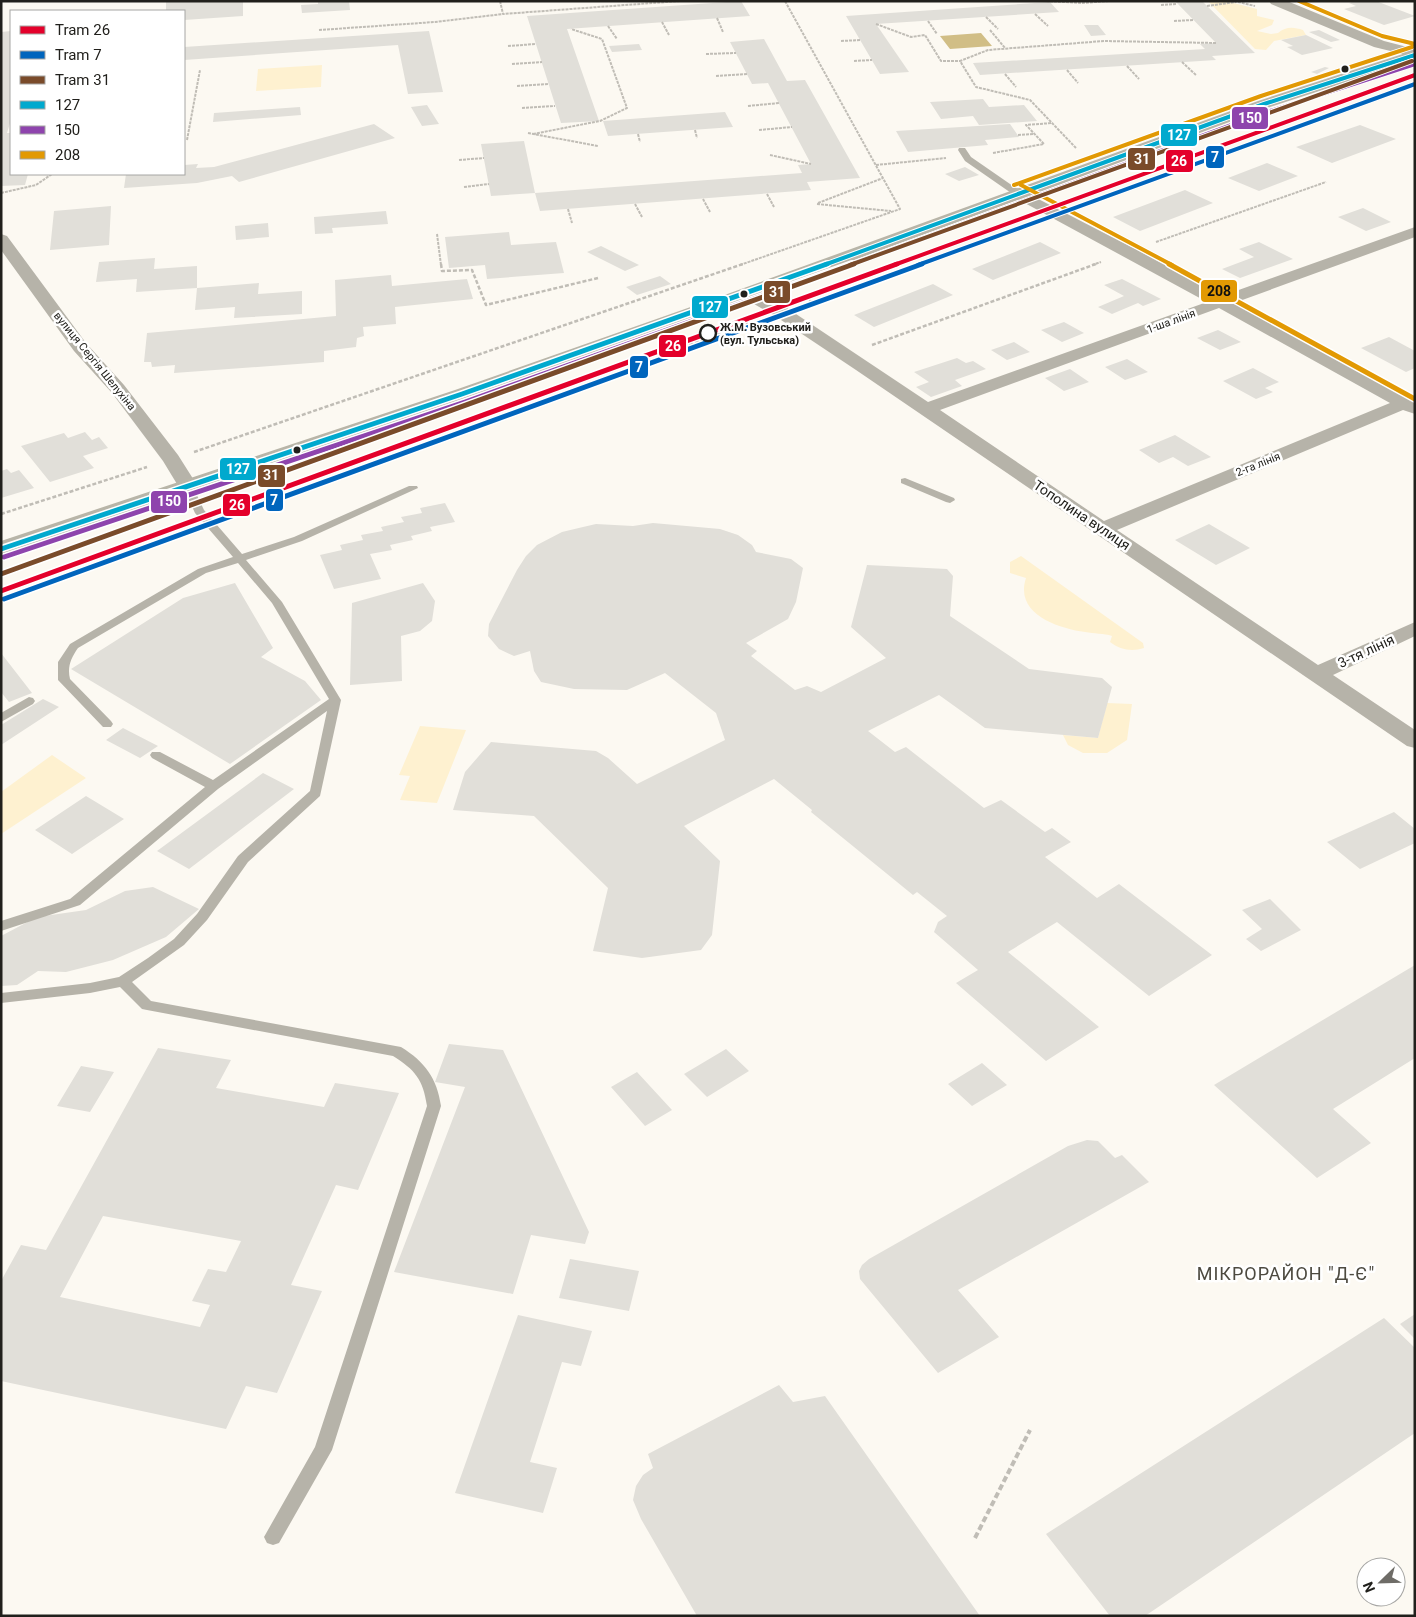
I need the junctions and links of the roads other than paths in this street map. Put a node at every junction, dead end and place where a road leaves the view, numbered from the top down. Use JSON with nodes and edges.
{"nodes":[{"id":1,"x":1275,"y":1,"type":"edge"},
{"id":2,"x":1415,"y":54,"type":"edge"},
{"id":3,"x":964,"y":153,"type":"road end"},
{"id":4,"x":1017,"y":193,"type":"junction"},
{"id":5,"x":1415,"y":232,"type":"edge"},
{"id":6,"x":1,"y":239,"type":"edge"},
{"id":7,"x":748,"y":293,"type":"junction"},
{"id":8,"x":1221,"y":303,"type":"junction"},
{"id":9,"x":1411,"y":404,"type":"edge"},
{"id":10,"x":926,"y":409,"type":"junction"},
{"id":11,"x":905,"y":481,"type":"dead end"},
{"id":12,"x":187,"y":485,"type":"junction"},
{"id":13,"x":413,"y":488,"type":"dead end"},
{"id":14,"x":950,"y":500,"type":"dead end"},
{"id":15,"x":1102,"y":529,"type":"junction"},
{"id":16,"x":1,"y":549,"type":"edge"},
{"id":17,"x":240,"y":558,"type":"junction"},
{"id":18,"x":1415,"y":628,"type":"edge"},
{"id":19,"x":1317,"y":674,"type":"junction"},
{"id":20,"x":335,"y":700,"type":"junction"},
{"id":21,"x":29,"y":701,"type":"dead end"},
{"id":22,"x":1,"y":718,"type":"edge"},
{"id":23,"x":107,"y":724,"type":"dead end"},
{"id":24,"x":1415,"y":741,"type":"edge"},
{"id":25,"x":156,"y":755,"type":"dead end"},
{"id":26,"x":214,"y":786,"type":"junction"},
{"id":27,"x":1,"y":926,"type":"edge"},
{"id":28,"x":123,"y":981,"type":"junction"},
{"id":29,"x":1,"y":998,"type":"edge"},
{"id":30,"x":274,"y":1537,"type":"dead end"}],
"edges":[{"from":1,"to":2,"type":"street"},
{"from":2,"to":4,"type":"main road"},
{"from":3,"to":4,"type":"lane"},
{"from":4,"to":7,"type":"main road"},
{"from":4,"to":8,"type":"street"},
{"from":5,"to":8,"type":"street","name":"1-ша лінія"},
{"from":6,"to":12,"type":"street","name":"вулиця Сергія Шелухіна"},
{"from":7,"to":10,"type":"street","name":"Тополина вулиця"},
{"from":7,"to":12,"type":"main road"},
{"from":8,"to":9,"type":"street"},
{"from":8,"to":10,"type":"street","name":"1-ша лінія"},
{"from":9,"to":15,"type":"street","name":"2-га лінія"},
{"from":10,"to":15,"type":"street","name":"Тополина вулиця"},
{"from":11,"to":14,"type":"lane"},
{"from":12,"to":16,"type":"main road"},
{"from":12,"to":17,"type":"lane"},
{"from":13,"to":17,"type":"lane"},
{"from":15,"to":19,"type":"street","name":"Тополина вулиця"},
{"from":17,"to":20,"type":"lane"},
{"from":17,"to":23,"type":"lane"},
{"from":18,"to":19,"type":"street","name":"3-тя лінія"},
{"from":19,"to":24,"type":"street","name":"Тополина вулиця"},
{"from":20,"to":26,"type":"lane"},
{"from":20,"to":28,"type":"lane"},
{"from":21,"to":22,"type":"lane"},
{"from":25,"to":26,"type":"lane"},
{"from":26,"to":27,"type":"lane"},
{"from":28,"to":29,"type":"lane"},
{"from":28,"to":30,"type":"lane"}]}
